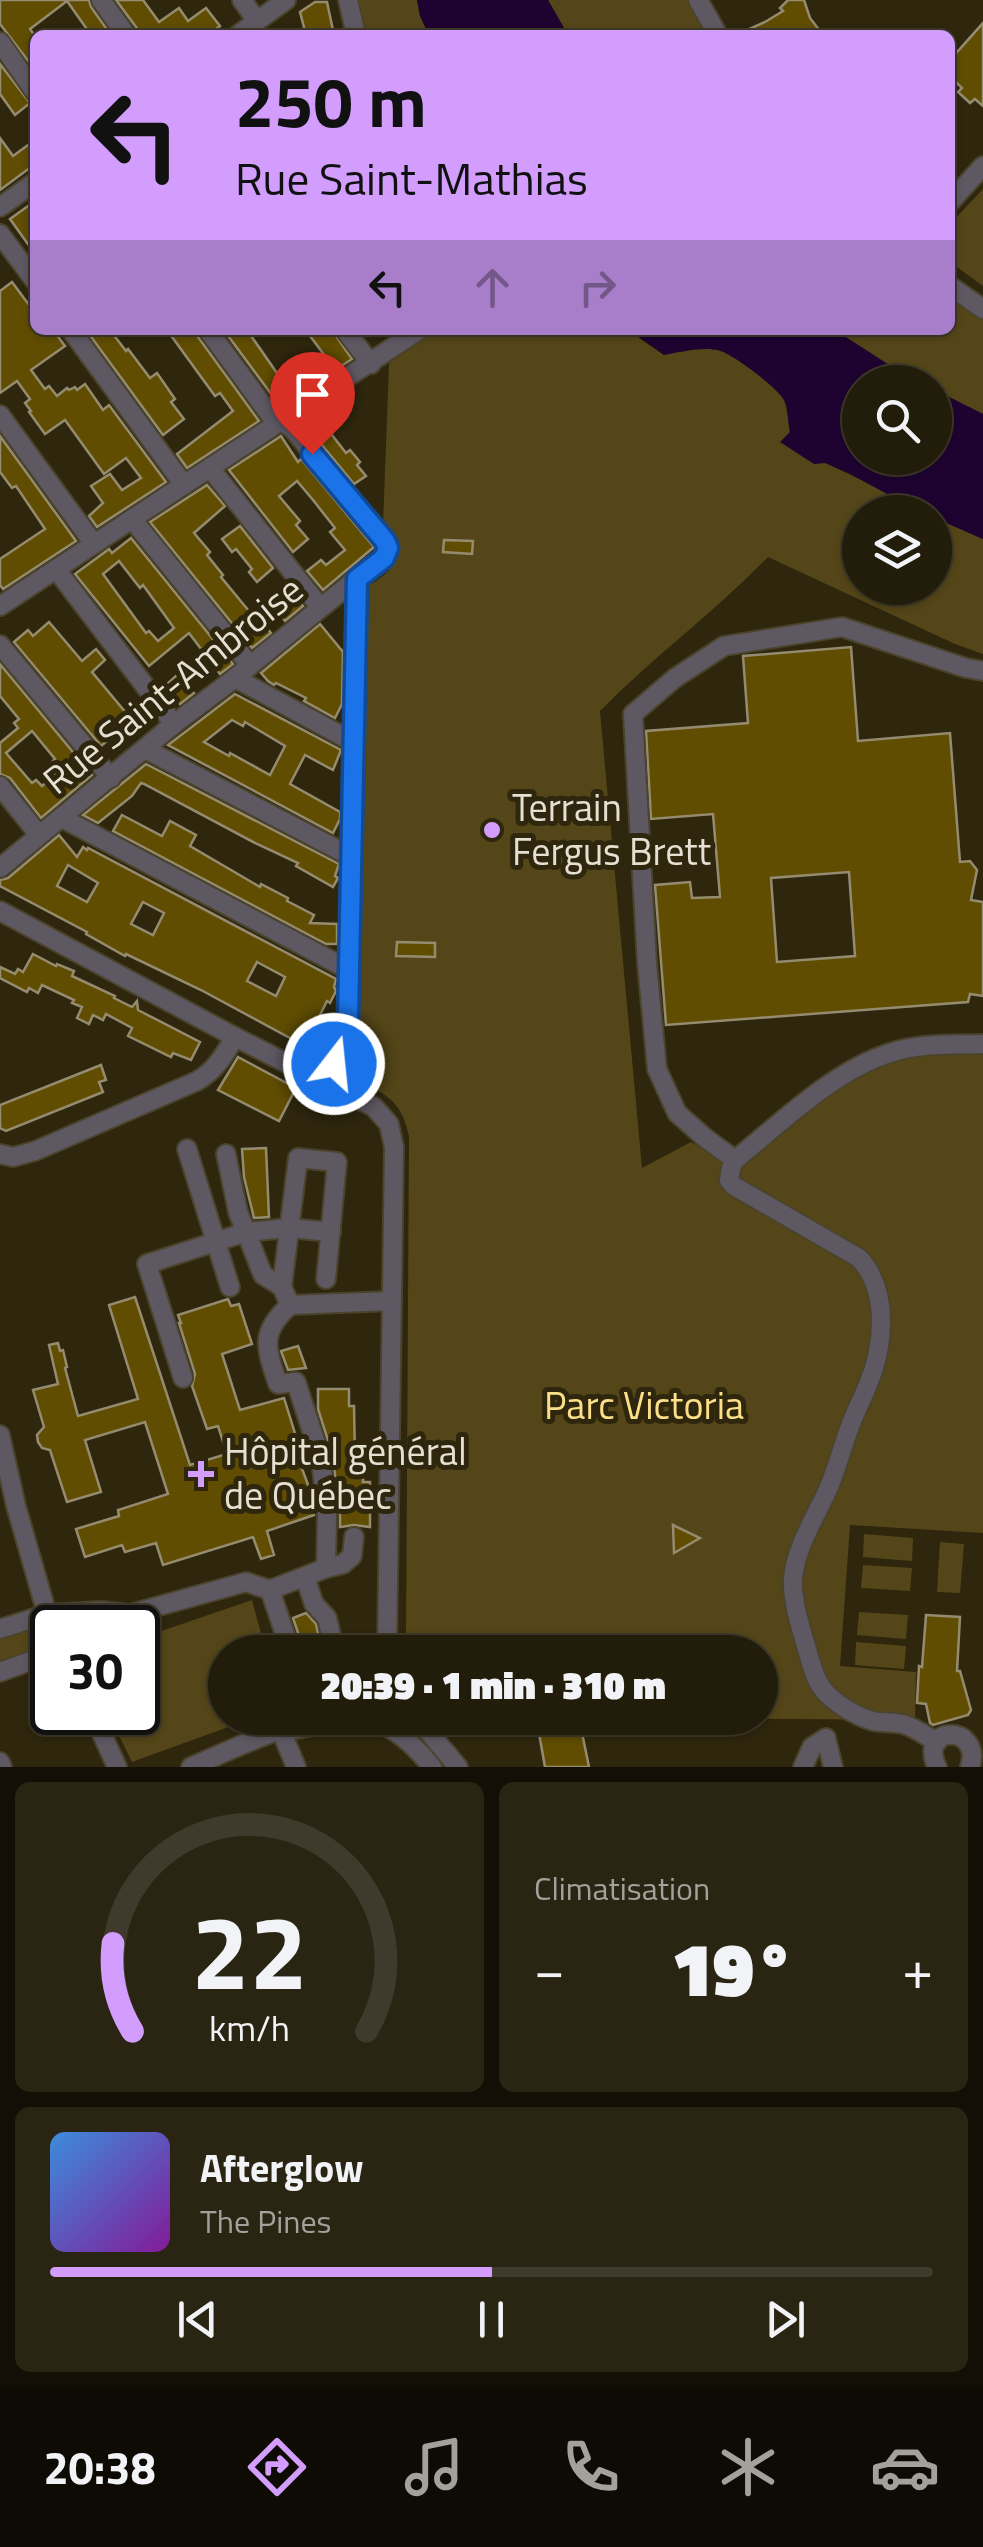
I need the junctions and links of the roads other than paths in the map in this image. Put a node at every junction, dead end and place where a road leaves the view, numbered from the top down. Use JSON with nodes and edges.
{"nodes":[{"id":1,"x":101,"y":0,"type":"edge"},
{"id":2,"x":242,"y":0,"type":"edge"},
{"id":3,"x":286,"y":0,"type":"edge"},
{"id":4,"x":348,"y":0,"type":"edge"},
{"id":5,"x":698,"y":0,"type":"edge"},
{"id":6,"x":257,"y":21,"type":"junction"},
{"id":7,"x":122,"y":30,"type":"edge"},
{"id":8,"x":245,"y":30,"type":"edge"},
{"id":9,"x":355,"y":30,"type":"edge"},
{"id":10,"x":715,"y":30,"type":"edge"},
{"id":11,"x":0,"y":42,"type":"edge"},
{"id":12,"x":30,"y":85,"type":"edge"},
{"id":13,"x":983,"y":166,"type":"edge"},
{"id":14,"x":30,"y":185,"type":"edge"},
{"id":15,"x":955,"y":197,"type":"edge"},
{"id":16,"x":0,"y":206,"type":"edge"},
{"id":17,"x":0,"y":234,"type":"edge"},
{"id":18,"x":30,"y":274,"type":"edge"},
{"id":19,"x":955,"y":289,"type":"edge"},
{"id":20,"x":983,"y":308,"type":"edge"},
{"id":21,"x":75,"y":335,"type":"edge"},
{"id":22,"x":212,"y":335,"type":"edge"},
{"id":23,"x":349,"y":335,"type":"edge"},
{"id":24,"x":412,"y":335,"type":"edge"},
{"id":25,"x":371,"y":364,"type":"junction"},
{"id":26,"x":0,"y":415,"type":"edge"},
{"id":27,"x":282,"y":420,"type":"junction"},
{"id":28,"x":210,"y":468,"type":"junction"},
{"id":29,"x":184,"y":484,"type":"junction"},
{"id":30,"x":132,"y":519,"type":"junction"},
{"id":31,"x":94,"y":544,"type":"junction"},
{"id":32,"x":56,"y":569,"type":"junction"},
{"id":33,"x":357,"y":579,"type":"junction"},
{"id":34,"x":1,"y":604,"type":"edge"},
{"id":35,"x":320,"y":607,"type":"junction"},
{"id":36,"x":0,"y":644,"type":"edge"},
{"id":37,"x":249,"y":664,"type":"junction"},
{"id":38,"x":983,"y":671,"type":"edge"},
{"id":39,"x":235,"y":678,"type":"junction"},
{"id":40,"x":174,"y":724,"type":"junction"},
{"id":41,"x":355,"y":743,"type":"junction"},
{"id":42,"x":145,"y":750,"type":"junction"},
{"id":43,"x":111,"y":778,"type":"junction"},
{"id":44,"x":0,"y":786,"type":"edge"},
{"id":45,"x":62,"y":818,"type":"junction"},
{"id":46,"x":39,"y":835,"type":"junction"},
{"id":47,"x":352,"y":857,"type":"junction"},
{"id":48,"x":0,"y":868,"type":"edge"},
{"id":49,"x":0,"y":911,"type":"edge"},
{"id":50,"x":349,"y":970,"type":"junction"},
{"id":51,"x":235,"y":1038,"type":"junction"},
{"id":52,"x":983,"y":1044,"type":"edge"},
{"id":53,"x":325,"y":1082,"type":"junction"},
{"id":54,"x":187,"y":1149,"type":"dead end"},
{"id":55,"x":0,"y":1154,"type":"edge"},
{"id":56,"x":226,"y":1154,"type":"dead end"},
{"id":57,"x":736,"y":1160,"type":"junction"},
{"id":58,"x":289,"y":1228,"type":"junction"},
{"id":59,"x":246,"y":1232,"type":"junction"},
{"id":60,"x":331,"y":1232,"type":"junction"},
{"id":61,"x":216,"y":1242,"type":"junction"},
{"id":62,"x":326,"y":1279,"type":"dead end"},
{"id":63,"x":282,"y":1287,"type":"junction"},
{"id":64,"x":230,"y":1288,"type":"dead end"},
{"id":65,"x":391,"y":1301,"type":"junction"},
{"id":66,"x":290,"y":1305,"type":"junction"},
{"id":67,"x":183,"y":1378,"type":"dead end"},
{"id":68,"x":0,"y":1434,"type":"edge"},
{"id":69,"x":354,"y":1537,"type":"dead end"},
{"id":70,"x":326,"y":1568,"type":"junction"},
{"id":71,"x":305,"y":1577,"type":"junction"},
{"id":72,"x":270,"y":1590,"type":"junction"},
{"id":73,"x":45,"y":1605,"type":"edge"},
{"id":74,"x":160,"y":1606,"type":"edge"},
{"id":75,"x":30,"y":1624,"type":"edge"},
{"id":76,"x":0,"y":1629,"type":"edge"},
{"id":77,"x":285,"y":1635,"type":"edge"},
{"id":78,"x":331,"y":1635,"type":"edge"},
{"id":79,"x":391,"y":1635,"type":"edge"},
{"id":80,"x":30,"y":1660,"type":"edge"},
{"id":81,"x":0,"y":1672,"type":"edge"},
{"id":82,"x":102,"y":1735,"type":"edge"},
{"id":83,"x":262,"y":1735,"type":"edge"},
{"id":84,"x":289,"y":1735,"type":"edge"},
{"id":85,"x":401,"y":1735,"type":"edge"},
{"id":86,"x":433,"y":1735,"type":"edge"},
{"id":87,"x":937,"y":1742,"type":"junction"},
{"id":88,"x":117,"y":1767,"type":"edge"},
{"id":89,"x":191,"y":1767,"type":"edge"},
{"id":90,"x":296,"y":1767,"type":"edge"},
{"id":91,"x":432,"y":1767,"type":"edge"},
{"id":92,"x":458,"y":1767,"type":"edge"},
{"id":93,"x":804,"y":1767,"type":"edge"},
{"id":94,"x":833,"y":1767,"type":"edge"},
{"id":95,"x":937,"y":1767,"type":"edge"},
{"id":96,"x":970,"y":1767,"type":"edge"}],
"edges":[{"from":1,"to":7,"type":"street"},
{"from":2,"to":6,"type":"street"},
{"from":3,"to":6,"type":"street"},
{"from":4,"to":9,"type":"street"},
{"from":5,"to":10,"type":"street"},
{"from":6,"to":8,"type":"street"},
{"from":11,"to":12,"type":"street"},
{"from":13,"to":15,"type":"street"},
{"from":14,"to":16,"type":"street"},
{"from":17,"to":18,"type":"street"},
{"from":19,"to":20,"type":"street"},
{"from":21,"to":29,"type":"street"},
{"from":22,"to":27,"type":"street"},
{"from":23,"to":25,"type":"street"},
{"from":24,"to":25,"type":"street"},
{"from":25,"to":27,"type":"street"},
{"from":26,"to":31,"type":"street"},
{"from":27,"to":28,"type":"street"},
{"from":27,"to":33,"type":"street","name":"Rue Saint-Ambroise"},
{"from":28,"to":29,"type":"street"},
{"from":28,"to":35,"type":"street"},
{"from":29,"to":30,"type":"street"},
{"from":30,"to":31,"type":"street"},
{"from":30,"to":37,"type":"street"},
{"from":31,"to":32,"type":"street"},
{"from":32,"to":34,"type":"street"},
{"from":32,"to":40,"type":"street"},
{"from":33,"to":35,"type":"street","name":"Rue Saint-Ambroise"},
{"from":33,"to":41,"type":"street"},
{"from":35,"to":37,"type":"street","name":"Rue Saint-Ambroise"},
{"from":36,"to":43,"type":"street"},
{"from":37,"to":39,"type":"street","name":"Rue Saint-Ambroise"},
{"from":38,"to":57,"type":"street"},
{"from":39,"to":40,"type":"street","name":"Rue Saint-Ambroise"},
{"from":39,"to":41,"type":"street"},
{"from":40,"to":42,"type":"street","name":"Rue Saint-Ambroise"},
{"from":41,"to":47,"type":"street"},
{"from":42,"to":43,"type":"street","name":"Rue Saint-Ambroise"},
{"from":42,"to":47,"type":"street"},
{"from":43,"to":45,"type":"street","name":"Rue Saint-Ambroise"},
{"from":44,"to":46,"type":"street"},
{"from":45,"to":46,"type":"street","name":"Rue Saint-Ambroise"},
{"from":45,"to":50,"type":"street"},
{"from":46,"to":48,"type":"street","name":"Rue Saint-Ambroise"},
{"from":47,"to":50,"type":"street"},
{"from":49,"to":51,"type":"street"},
{"from":50,"to":53,"type":"street"},
{"from":51,"to":53,"type":"street"},
{"from":51,"to":55,"type":"street"},
{"from":52,"to":57,"type":"street"},
{"from":53,"to":65,"type":"street"},
{"from":54,"to":61,"type":"street"},
{"from":56,"to":59,"type":"street"},
{"from":57,"to":87,"type":"street"},
{"from":58,"to":59,"type":"street"},
{"from":58,"to":60,"type":"street"},
{"from":58,"to":60,"type":"street"},
{"from":58,"to":63,"type":"street"},
{"from":59,"to":61,"type":"street"},
{"from":59,"to":63,"type":"street"},
{"from":60,"to":62,"type":"street"},
{"from":61,"to":64,"type":"street"},
{"from":61,"to":67,"type":"street"},
{"from":63,"to":66,"type":"street"},
{"from":65,"to":66,"type":"street"},
{"from":65,"to":79,"type":"street"},
{"from":66,"to":70,"type":"street"},
{"from":68,"to":73,"type":"street"},
{"from":69,"to":70,"type":"street"},
{"from":70,"to":71,"type":"street"},
{"from":71,"to":72,"type":"street"},
{"from":71,"to":78,"type":"street"},
{"from":72,"to":74,"type":"street"},
{"from":72,"to":77,"type":"street"},
{"from":75,"to":76,"type":"street"},
{"from":80,"to":81,"type":"street"},
{"from":82,"to":88,"type":"street"},
{"from":83,"to":89,"type":"street"},
{"from":84,"to":90,"type":"street"},
{"from":85,"to":91,"type":"street"},
{"from":86,"to":92,"type":"street"},
{"from":87,"to":95,"type":"street"},
{"from":87,"to":96,"type":"street"},
{"from":93,"to":94,"type":"street"}]}
